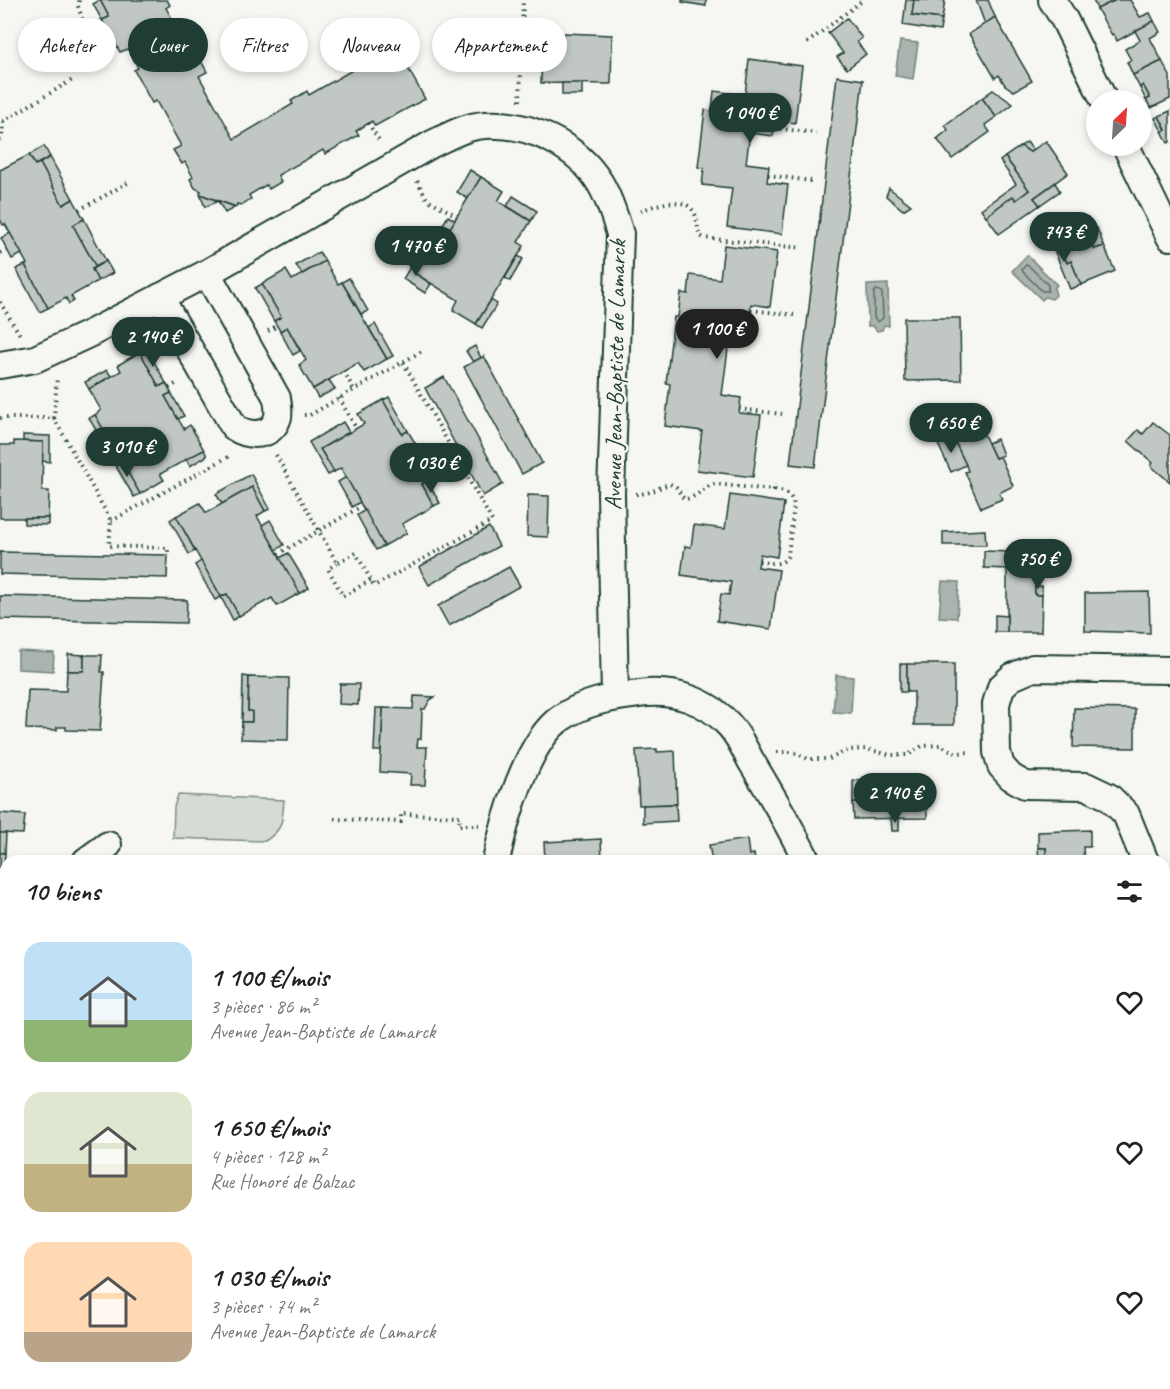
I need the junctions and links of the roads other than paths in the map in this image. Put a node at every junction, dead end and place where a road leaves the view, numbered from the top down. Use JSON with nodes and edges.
{"nodes":[{"id":1,"x":1052,"y":0,"type":"edge"},
{"id":2,"x":1099,"y":90,"type":"edge"},
{"id":3,"x":1131,"y":156,"type":"edge"},
{"id":4,"x":1170,"y":237,"type":"edge"},
{"id":5,"x":207,"y":273,"type":"junction"},
{"id":6,"x":160,"y":297,"type":"junction"},
{"id":7,"x":0,"y":365,"type":"edge"},
{"id":8,"x":1170,"y":670,"type":"edge"},
{"id":9,"x":615,"y":697,"type":"junction"},
{"id":10,"x":108,"y":844,"type":"dead end"},
{"id":11,"x":94,"y":855,"type":"edge"},
{"id":12,"x":497,"y":855,"type":"edge"},
{"id":13,"x":804,"y":855,"type":"edge"},
{"id":14,"x":1143,"y":855,"type":"edge"}],
"edges":[{"from":1,"to":2,"type":"street"},
{"from":3,"to":4,"type":"street"},
{"from":5,"to":6,"type":"street","name":"Avenue Jean-Baptiste de Lamarck"},
{"from":5,"to":6,"type":"street"},
{"from":5,"to":9,"type":"street","name":"Avenue Jean-Baptiste de Lamarck"},
{"from":6,"to":7,"type":"street","name":"Avenue Jean-Baptiste de Lamarck"},
{"from":8,"to":14,"type":"street"},
{"from":9,"to":12,"type":"street"},
{"from":9,"to":13,"type":"street"},
{"from":10,"to":11,"type":"street"}]}
